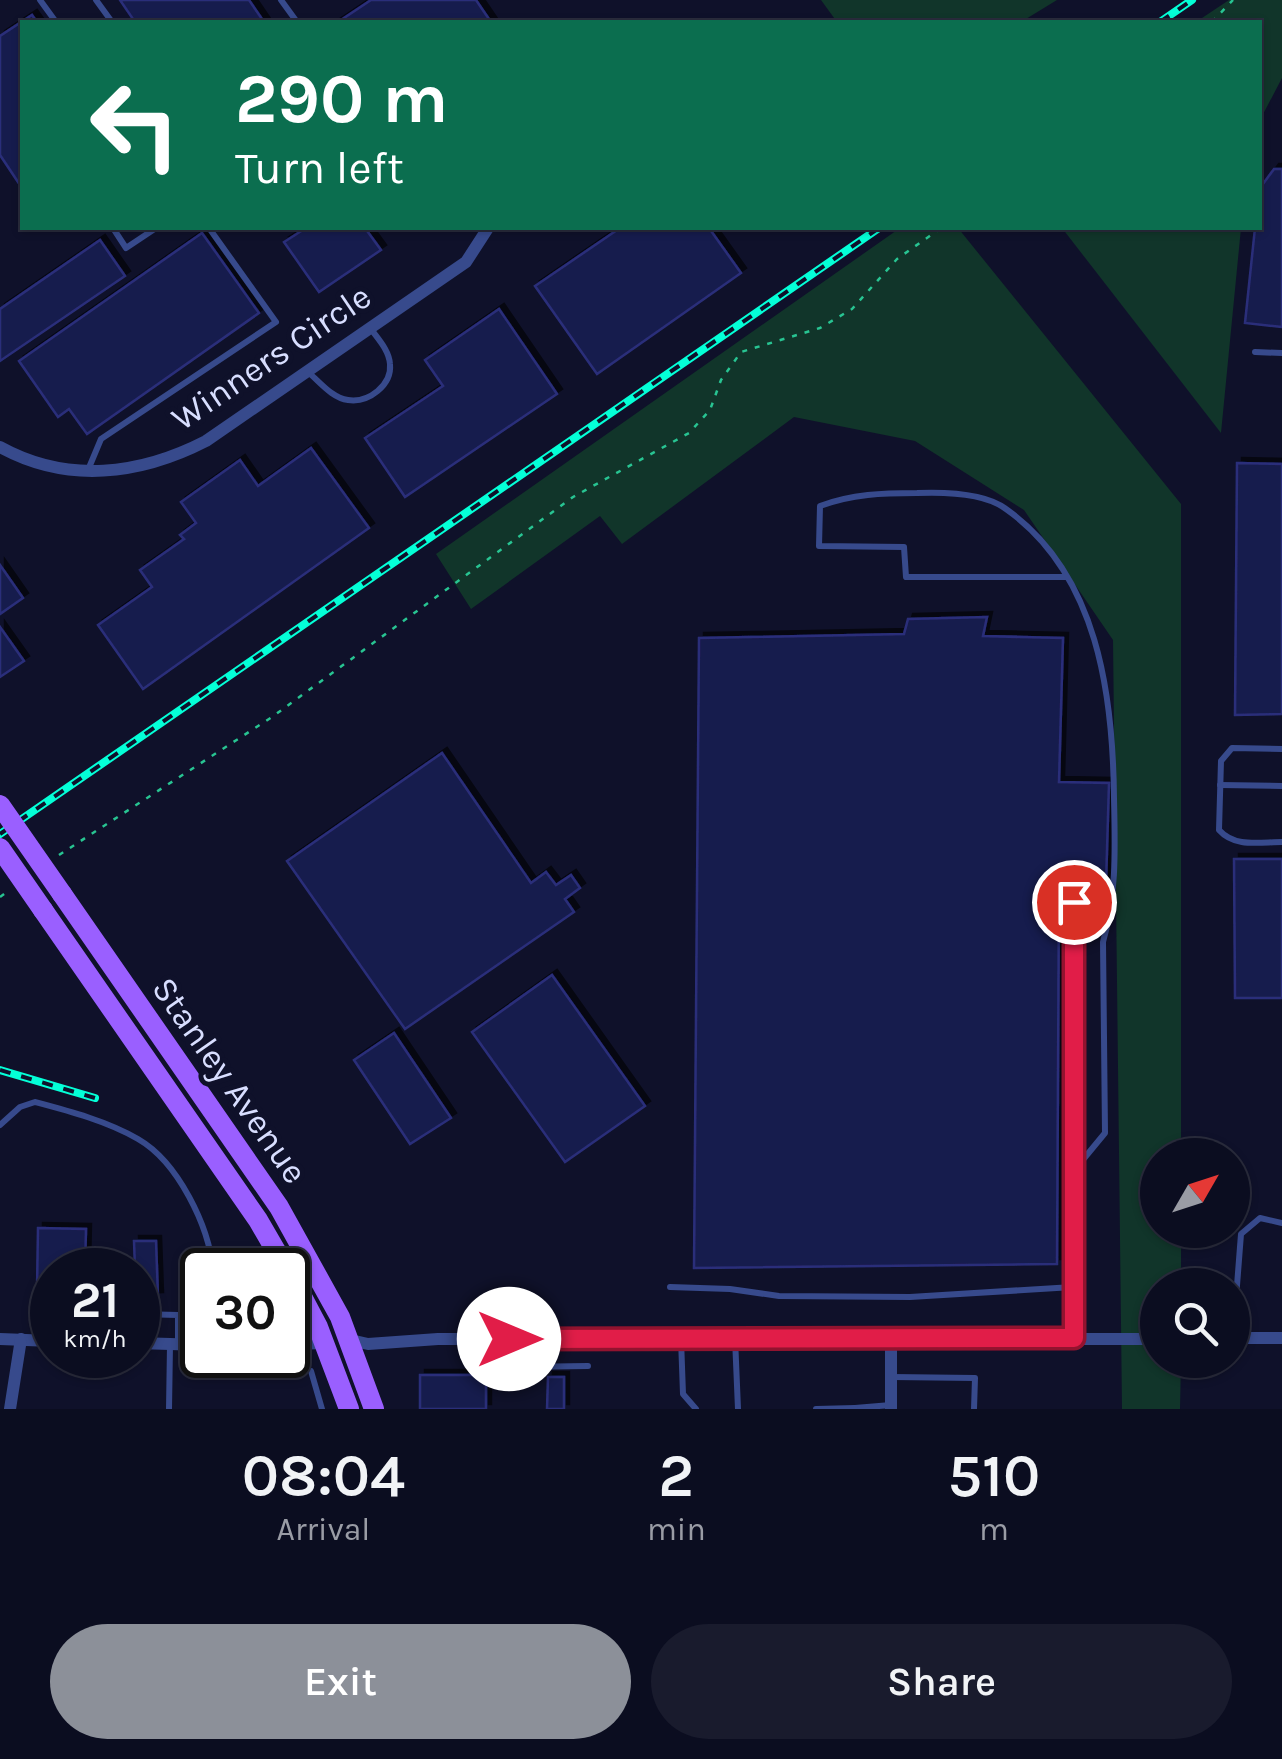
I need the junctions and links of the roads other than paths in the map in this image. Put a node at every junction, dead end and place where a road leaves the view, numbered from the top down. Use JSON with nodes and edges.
{"nodes":[{"id":1,"x":114,"y":230,"type":"edge"},
{"id":2,"x":153,"y":230,"type":"edge"},
{"id":3,"x":211,"y":230,"type":"edge"},
{"id":4,"x":487,"y":230,"type":"edge"},
{"id":5,"x":370,"y":328,"type":"junction"},
{"id":6,"x":1255,"y":352,"type":"dead end"},
{"id":7,"x":1282,"y":353,"type":"edge"},
{"id":8,"x":308,"y":371,"type":"junction"},
{"id":9,"x":0,"y":447,"type":"edge"},
{"id":10,"x":87,"y":472,"type":"junction"},
{"id":11,"x":1065,"y":577,"type":"junction"},
{"id":12,"x":1282,"y":749,"type":"edge"},
{"id":13,"x":1220,"y":785,"type":"junction"},
{"id":14,"x":1282,"y":786,"type":"edge"},
{"id":15,"x":0,"y":805,"type":"edge"},
{"id":16,"x":1282,"y":842,"type":"edge"},
{"id":17,"x":0,"y":848,"type":"edge"},
{"id":18,"x":1074,"y":902,"type":"dead end"},
{"id":19,"x":0,"y":1124,"type":"edge"},
{"id":20,"x":1072,"y":1173,"type":"junction"},
{"id":21,"x":1282,"y":1222,"type":"edge"},
{"id":22,"x":209,"y":1248,"type":"edge"},
{"id":23,"x":274,"y":1248,"type":"edge"},
{"id":24,"x":1239,"y":1268,"type":"edge"},
{"id":25,"x":670,"y":1287,"type":"dead end"},
{"id":26,"x":1073,"y":1288,"type":"junction"},
{"id":27,"x":310,"y":1304,"type":"edge"},
{"id":28,"x":160,"y":1314,"type":"edge"},
{"id":29,"x":735,"y":1337,"type":"junction"},
{"id":30,"x":680,"y":1338,"type":"junction"},
{"id":31,"x":891,"y":1338,"type":"junction"},
{"id":32,"x":1074,"y":1338,"type":"junction"},
{"id":33,"x":1140,"y":1338,"type":"edge"},
{"id":34,"x":1250,"y":1338,"type":"edge"},
{"id":35,"x":1282,"y":1338,"type":"edge"},
{"id":36,"x":0,"y":1339,"type":"edge"},
{"id":37,"x":21,"y":1339,"type":"junction"},
{"id":38,"x":30,"y":1340,"type":"edge"},
{"id":39,"x":335,"y":1342,"type":"junction"},
{"id":40,"x":310,"y":1343,"type":"edge"},
{"id":41,"x":160,"y":1344,"type":"edge"},
{"id":42,"x":174,"y":1344,"type":"junction"},
{"id":43,"x":180,"y":1344,"type":"edge"},
{"id":44,"x":588,"y":1366,"type":"dead end"},
{"id":45,"x":518,"y":1368,"type":"dead end"},
{"id":46,"x":311,"y":1371,"type":"dead end"},
{"id":47,"x":891,"y":1377,"type":"junction"},
{"id":48,"x":891,"y":1407,"type":"edge"},
{"id":49,"x":10,"y":1409,"type":"edge"},
{"id":50,"x":169,"y":1409,"type":"edge"},
{"id":51,"x":322,"y":1409,"type":"edge"},
{"id":52,"x":348,"y":1409,"type":"edge"},
{"id":53,"x":374,"y":1409,"type":"edge"},
{"id":54,"x":696,"y":1409,"type":"edge"},
{"id":55,"x":738,"y":1409,"type":"edge"},
{"id":56,"x":816,"y":1409,"type":"edge"},
{"id":57,"x":855,"y":1409,"type":"edge"},
{"id":58,"x":974,"y":1409,"type":"edge"}],
"edges":[{"from":1,"to":2,"type":"lane"},
{"from":3,"to":10,"type":"lane"},
{"from":4,"to":5,"type":"street","name":"Winners Circle"},
{"from":5,"to":8,"type":"street","name":"Winners Circle"},
{"from":5,"to":8,"type":"lane"},
{"from":6,"to":7,"type":"lane"},
{"from":8,"to":10,"type":"street","name":"Winners Circle"},
{"from":9,"to":10,"type":"street","name":"Winners Circle"},
{"from":11,"to":11,"type":"lane"},
{"from":11,"to":20,"type":"lane"},
{"from":12,"to":13,"type":"lane"},
{"from":13,"to":14,"type":"lane"},
{"from":13,"to":16,"type":"lane"},
{"from":15,"to":39,"type":"main road","name":"Stanley Avenue","bridge":true},
{"from":17,"to":23,"type":"main road","name":"Stanley Avenue","bridge":true},
{"from":18,"to":20,"type":"lane"},
{"from":19,"to":22,"type":"lane"},
{"from":20,"to":26,"type":"lane"},
{"from":21,"to":24,"type":"lane"},
{"from":25,"to":26,"type":"lane"},
{"from":26,"to":32,"type":"lane"},
{"from":27,"to":39,"type":"main road","name":"Stanley Avenue"},
{"from":28,"to":42,"type":"lane"},
{"from":29,"to":30,"type":"street"},
{"from":29,"to":31,"type":"street"},
{"from":29,"to":55,"type":"lane"},
{"from":30,"to":39,"type":"street"},
{"from":30,"to":54,"type":"lane"},
{"from":31,"to":32,"type":"street"},
{"from":31,"to":47,"type":"street"},
{"from":32,"to":33,"type":"street"},
{"from":34,"to":35,"type":"street"},
{"from":36,"to":37,"type":"street"},
{"from":37,"to":38,"type":"street"},
{"from":37,"to":49,"type":"street"},
{"from":39,"to":40,"type":"street"},
{"from":39,"to":52,"type":"main road","name":"Stanley Avenue"},
{"from":39,"to":53,"type":"main road","name":"Stanley Avenue"},
{"from":41,"to":42,"type":"street"},
{"from":42,"to":43,"type":"street"},
{"from":42,"to":50,"type":"lane"},
{"from":44,"to":45,"type":"lane"},
{"from":46,"to":51,"type":"lane"},
{"from":47,"to":48,"type":"street"},
{"from":47,"to":58,"type":"lane"},
{"from":48,"to":57,"type":"lane"},
{"from":56,"to":57,"type":"lane"}]}
